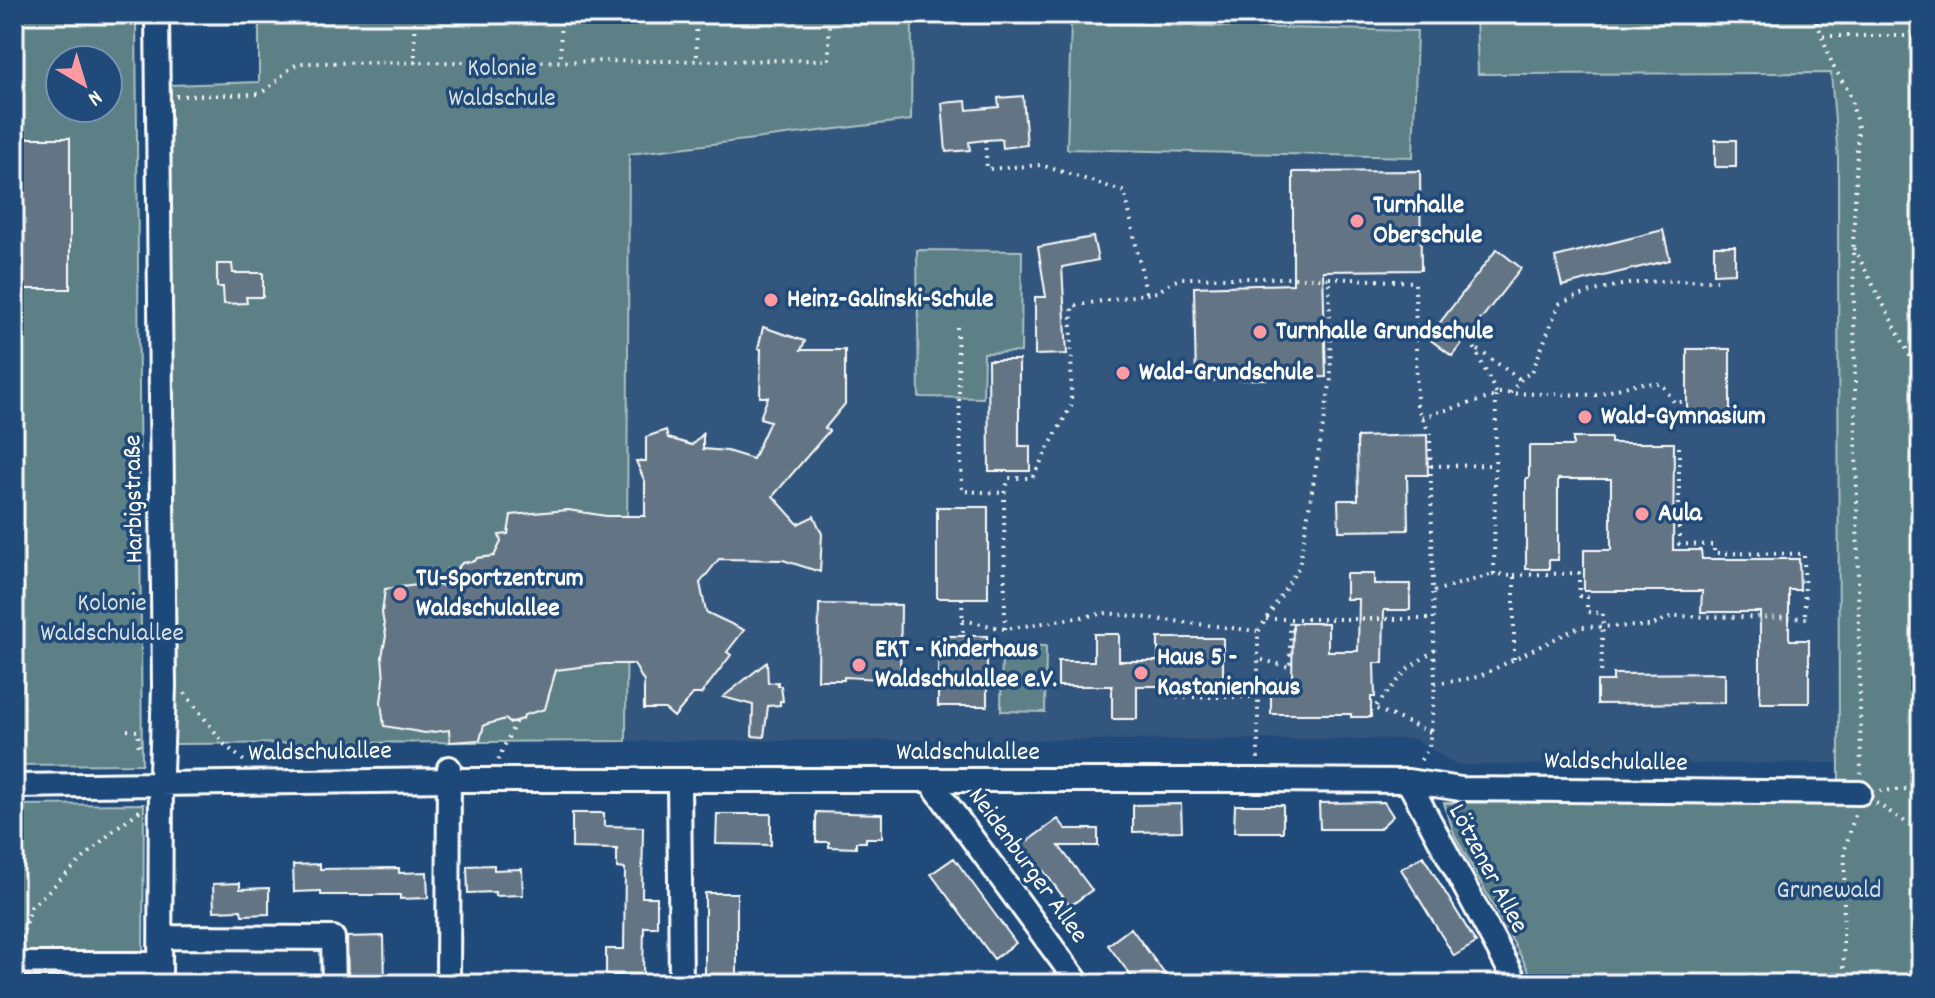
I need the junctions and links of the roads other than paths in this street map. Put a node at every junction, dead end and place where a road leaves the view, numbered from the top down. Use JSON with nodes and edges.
{"nodes":[{"id":1,"x":157,"y":14,"type":"edge"},
{"id":2,"x":1420,"y":762,"type":"road end"},
{"id":3,"x":449,"y":774,"type":"junction"},
{"id":4,"x":679,"y":780,"type":"junction"},
{"id":5,"x":930,"y":781,"type":"junction"},
{"id":6,"x":1408,"y":781,"type":"junction"},
{"id":7,"x":161,"y":785,"type":"junction"},
{"id":8,"x":14,"y":786,"type":"edge"},
{"id":9,"x":1860,"y":793,"type":"road end"},
{"id":10,"x":161,"y":937,"type":"junction"},
{"id":11,"x":16,"y":957,"type":"edge"},
{"id":12,"x":160,"y":974,"type":"edge"},
{"id":13,"x":334,"y":984,"type":"edge"},
{"id":14,"x":448,"y":984,"type":"edge"},
{"id":15,"x":681,"y":984,"type":"edge"},
{"id":16,"x":1079,"y":984,"type":"edge"},
{"id":17,"x":1517,"y":984,"type":"edge"}],
"edges":[{"from":1,"to":7,"type":"street","name":"Harbigstraße"},
{"from":2,"to":6,"type":"street"},
{"from":3,"to":4,"type":"street","name":"Waldschulallee"},
{"from":3,"to":7,"type":"street","name":"Waldschulallee"},
{"from":3,"to":14,"type":"street"},
{"from":4,"to":5,"type":"street","name":"Waldschulallee"},
{"from":4,"to":15,"type":"street"},
{"from":5,"to":6,"type":"street","name":"Waldschulallee"},
{"from":5,"to":16,"type":"street","name":"Neidenburger Allee"},
{"from":6,"to":9,"type":"street","name":"Waldschulallee"},
{"from":6,"to":17,"type":"street","name":"Lötzener Allee"},
{"from":7,"to":8,"type":"street","name":"Waldschulallee"},
{"from":7,"to":10,"type":"street","name":"Harbigstraße"},
{"from":10,"to":12,"type":"street","name":"Harbigstraße"},
{"from":10,"to":13,"type":"street"},
{"from":11,"to":12,"type":"street"}]}
